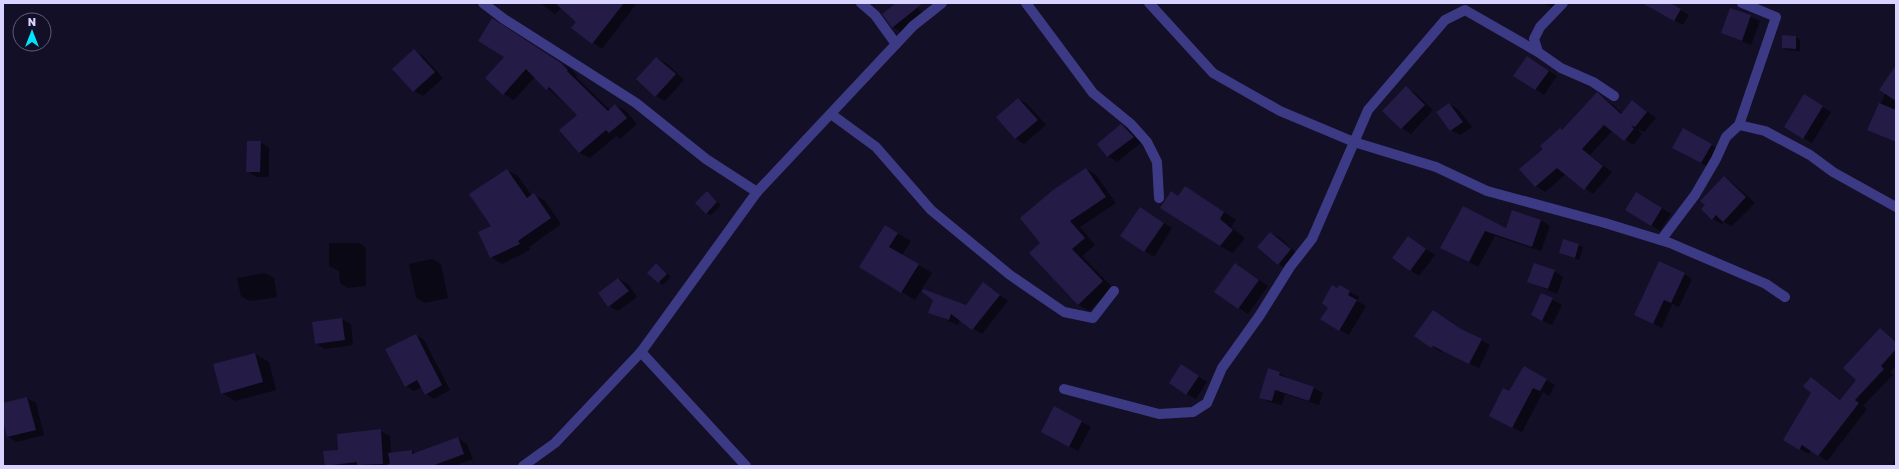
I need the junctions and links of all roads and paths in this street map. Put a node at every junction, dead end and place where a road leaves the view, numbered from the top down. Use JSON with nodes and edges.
{"nodes":[{"id":1,"x":483,"y":3,"type":"edge"},
{"id":2,"x":860,"y":3,"type":"edge"},
{"id":3,"x":942,"y":3,"type":"edge"},
{"id":4,"x":1026,"y":3,"type":"edge"},
{"id":5,"x":1149,"y":3,"type":"edge"},
{"id":6,"x":1563,"y":3,"type":"edge"},
{"id":7,"x":1742,"y":3,"type":"edge"},
{"id":8,"x":896,"y":44,"type":"junction"},
{"id":9,"x":1538,"y":52,"type":"junction"},
{"id":10,"x":1614,"y":96,"type":"dead end"},
{"id":11,"x":831,"y":114,"type":"junction"},
{"id":12,"x":1738,"y":125,"type":"junction"},
{"id":13,"x":1354,"y":142,"type":"junction"},
{"id":14,"x":757,"y":192,"type":"junction"},
{"id":15,"x":1159,"y":198,"type":"dead end"},
{"id":16,"x":1896,"y":207,"type":"edge"},
{"id":17,"x":1661,"y":240,"type":"junction"},
{"id":18,"x":1114,"y":291,"type":"dead end"},
{"id":19,"x":1785,"y":297,"type":"dead end"},
{"id":20,"x":641,"y":352,"type":"junction"},
{"id":21,"x":1064,"y":389,"type":"dead end"},
{"id":22,"x":523,"y":466,"type":"edge"},
{"id":23,"x":746,"y":466,"type":"edge"}],
"edges":[{"from":1,"to":14,"type":"street"},
{"from":2,"to":8,"type":"street"},
{"from":3,"to":8,"type":"street"},
{"from":4,"to":15,"type":"street"},
{"from":5,"to":13,"type":"street"},
{"from":6,"to":9,"type":"street"},
{"from":7,"to":12,"type":"street"},
{"from":8,"to":11,"type":"street"},
{"from":9,"to":10,"type":"street"},
{"from":9,"to":13,"type":"street"},
{"from":11,"to":14,"type":"street"},
{"from":11,"to":18,"type":"street"},
{"from":12,"to":16,"type":"street"},
{"from":12,"to":17,"type":"street"},
{"from":13,"to":17,"type":"street"},
{"from":13,"to":21,"type":"street"},
{"from":14,"to":20,"type":"street"},
{"from":17,"to":19,"type":"street"},
{"from":20,"to":22,"type":"street"},
{"from":20,"to":23,"type":"street"}]}
